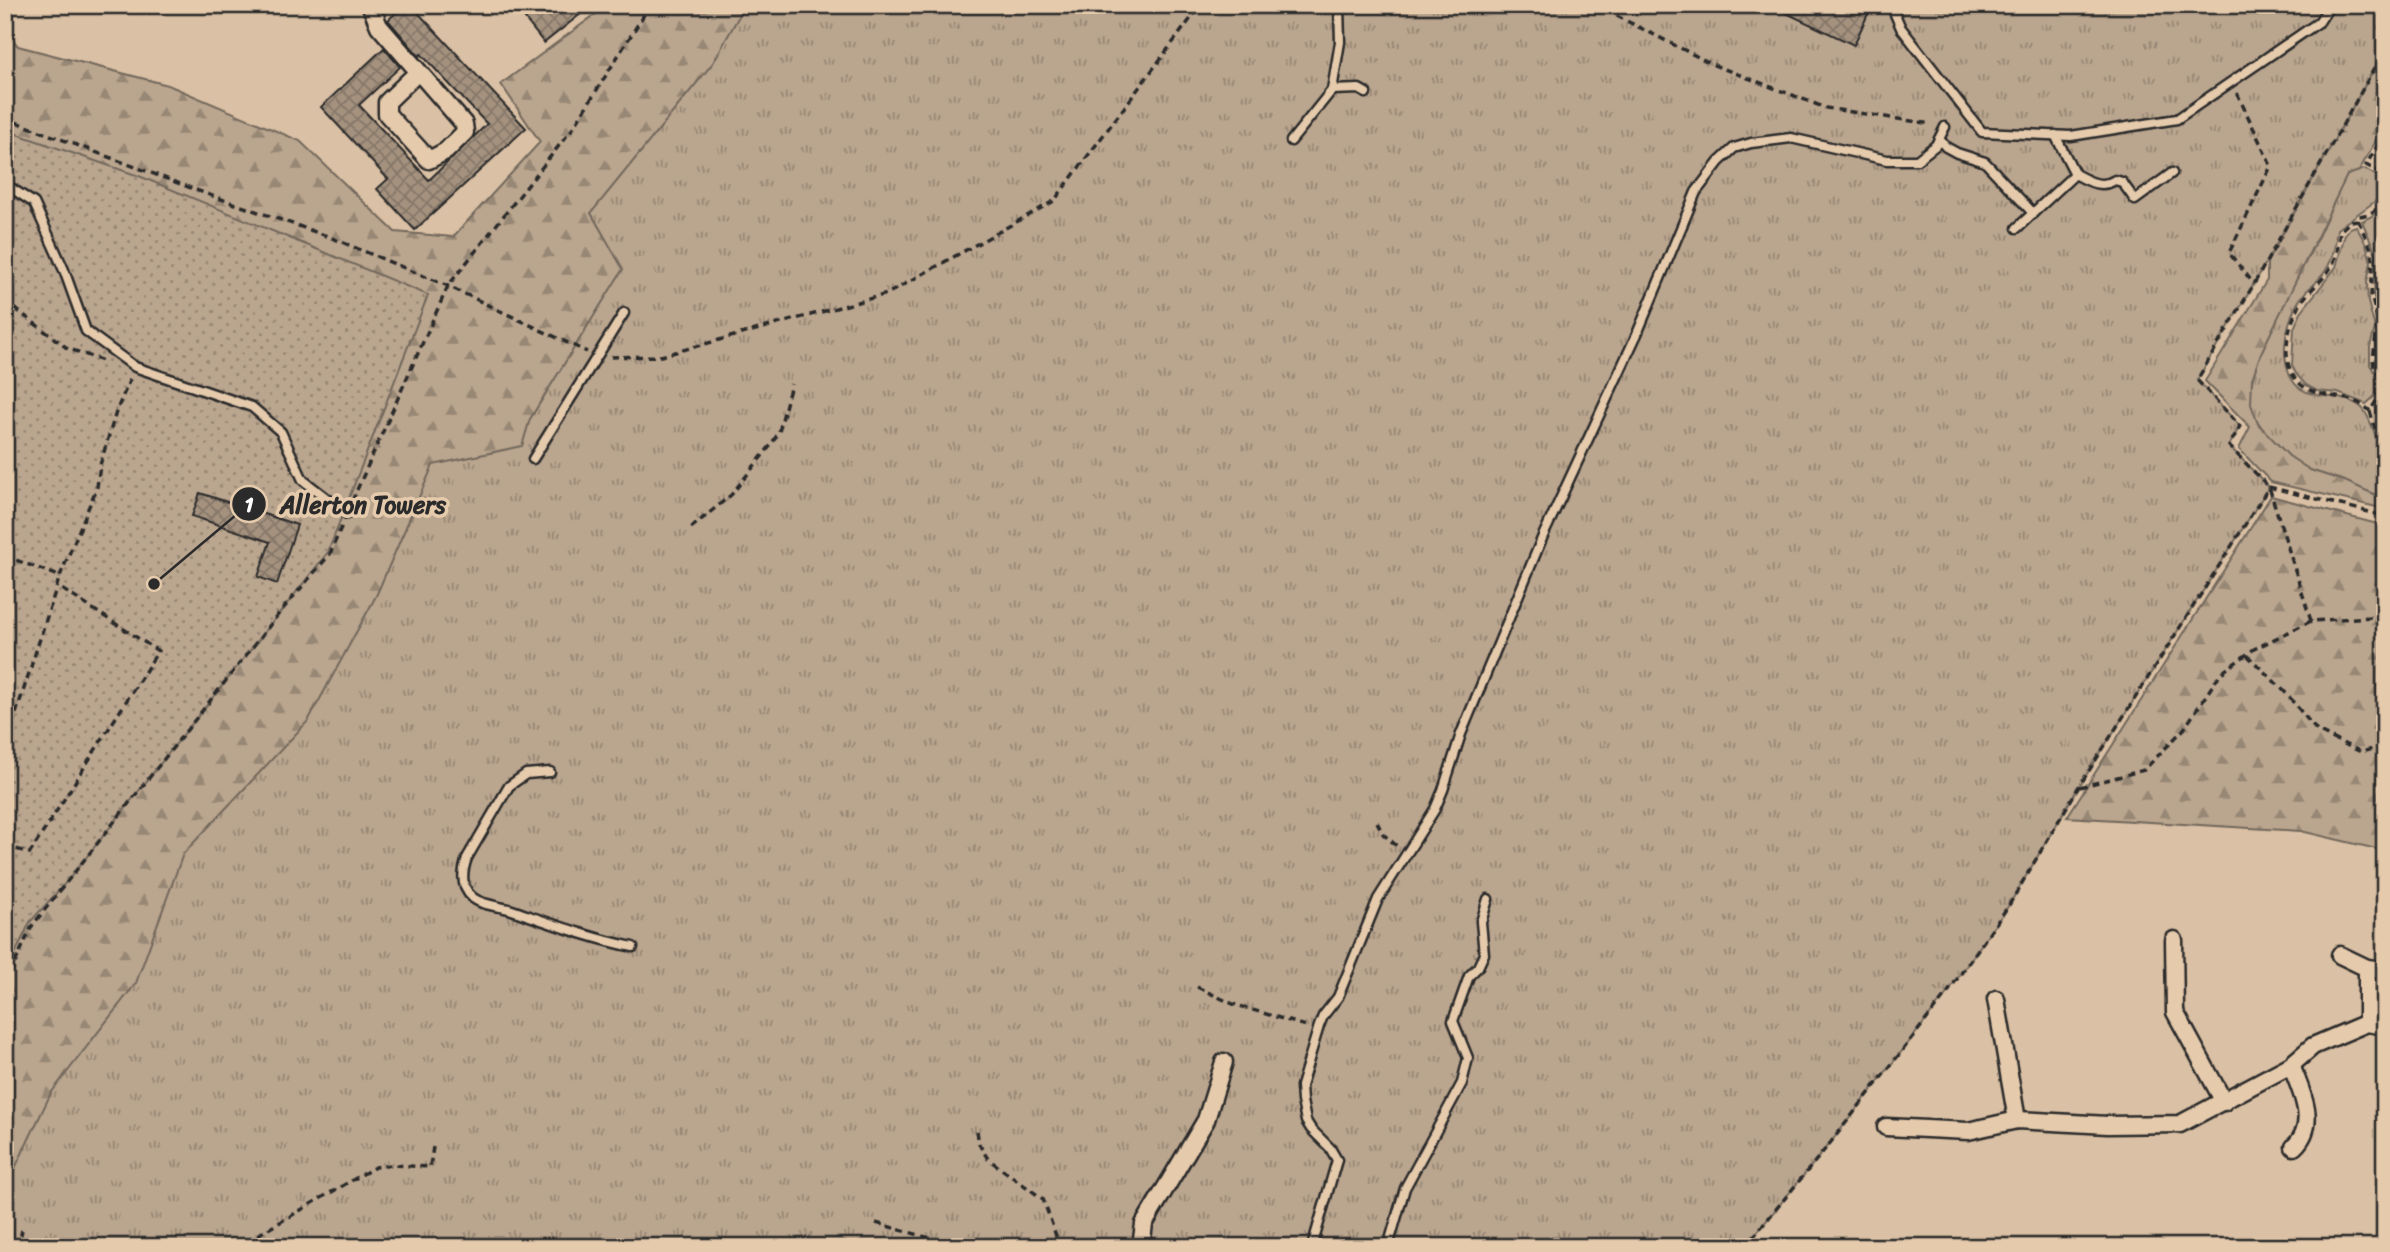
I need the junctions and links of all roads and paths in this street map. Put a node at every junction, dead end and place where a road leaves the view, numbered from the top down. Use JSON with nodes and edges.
{"nodes":[{"id":1,"x":374,"y":5,"type":"edge"},
{"id":2,"x":650,"y":5,"type":"edge"},
{"id":3,"x":1201,"y":5,"type":"edge"},
{"id":4,"x":1339,"y":5,"type":"edge"},
{"id":5,"x":1595,"y":5,"type":"edge"},
{"id":6,"x":1891,"y":5,"type":"edge"},
{"id":7,"x":2330,"y":5,"type":"edge"},
{"id":8,"x":2385,"y":49,"type":"edge"},
{"id":9,"x":418,"y":72,"type":"junction"},
{"id":10,"x":2231,"y":82,"type":"junction"},
{"id":11,"x":1332,"y":90,"type":"junction"},
{"id":12,"x":1366,"y":93,"type":"dead end"},
{"id":13,"x":5,"y":118,"type":"edge"},
{"id":14,"x":1945,"y":127,"type":"joint"},
{"id":15,"x":2385,"y":133,"type":"edge"},
{"id":16,"x":2055,"y":135,"type":"junction"},
{"id":17,"x":1939,"y":139,"type":"junction"},
{"id":18,"x":1291,"y":141,"type":"dead end"},
{"id":19,"x":2172,"y":173,"type":"dead end"},
{"id":20,"x":2075,"y":174,"type":"junction"},
{"id":21,"x":2385,"y":176,"type":"edge"},
{"id":22,"x":5,"y":184,"type":"edge"},
{"id":23,"x":2385,"y":200,"type":"edge"},
{"id":24,"x":2033,"y":213,"type":"junction"},
{"id":25,"x":2358,"y":220,"type":"junction"},
{"id":26,"x":2017,"y":228,"type":"dead end"},
{"id":27,"x":2254,"y":284,"type":"junction"},
{"id":28,"x":448,"y":286,"type":"junction"},
{"id":29,"x":5,"y":301,"type":"edge"},
{"id":30,"x":624,"y":313,"type":"dead end"},
{"id":31,"x":597,"y":357,"type":"junction"},
{"id":32,"x":135,"y":367,"type":"junction"},
{"id":33,"x":2385,"y":382,"type":"edge"},
{"id":34,"x":791,"y":384,"type":"dead end"},
{"id":35,"x":2385,"y":393,"type":"edge"},
{"id":36,"x":2370,"y":411,"type":"junction"},
{"id":37,"x":533,"y":459,"type":"dead end"},
{"id":38,"x":2385,"y":462,"type":"edge"},
{"id":39,"x":2269,"y":487,"type":"junction"},
{"id":40,"x":347,"y":514,"type":"junction"},
{"id":41,"x":2385,"y":516,"type":"edge"},
{"id":42,"x":691,"y":528,"type":"dead end"},
{"id":43,"x":5,"y":556,"type":"edge"},
{"id":44,"x":60,"y":576,"type":"junction"},
{"id":45,"x":57,"y":586,"type":"junction"},
{"id":46,"x":2385,"y":616,"type":"edge"},
{"id":47,"x":2311,"y":621,"type":"junction"},
{"id":48,"x":2247,"y":654,"type":"junction"},
{"id":49,"x":2385,"y":746,"type":"edge"},
{"id":50,"x":5,"y":748,"type":"edge"},
{"id":51,"x":550,"y":772,"type":"dead end"},
{"id":52,"x":2078,"y":788,"type":"junction"},
{"id":53,"x":1377,"y":822,"type":"dead end"},
{"id":54,"x":5,"y":846,"type":"edge"},
{"id":55,"x":1405,"y":853,"type":"junction"},
{"id":56,"x":1488,"y":899,"type":"dead end"},
{"id":57,"x":2174,"y":940,"type":"dead end"},
{"id":58,"x":633,"y":947,"type":"dead end"},
{"id":59,"x":2340,"y":955,"type":"dead end"},
{"id":60,"x":2367,"y":968,"type":"junction"},
{"id":61,"x":2385,"y":970,"type":"edge"},
{"id":62,"x":5,"y":985,"type":"edge"},
{"id":63,"x":1197,"y":987,"type":"dead end"},
{"id":64,"x":1996,"y":999,"type":"dead end"},
{"id":65,"x":2367,"y":1023,"type":"junction"},
{"id":66,"x":2385,"y":1026,"type":"edge"},
{"id":67,"x":1317,"y":1032,"type":"junction"},
{"id":68,"x":1224,"y":1062,"type":"dead end"},
{"id":69,"x":2291,"y":1065,"type":"junction"},
{"id":70,"x":2224,"y":1102,"type":"junction"},
{"id":71,"x":2017,"y":1120,"type":"junction"},
{"id":72,"x":1886,"y":1126,"type":"dead end"},
{"id":73,"x":978,"y":1132,"type":"dead end"},
{"id":74,"x":433,"y":1147,"type":"dead end"},
{"id":75,"x":2294,"y":1147,"type":"dead end"},
{"id":76,"x":876,"y":1223,"type":"dead end"},
{"id":77,"x":22,"y":1230,"type":"dead end"},
{"id":78,"x":18,"y":1247,"type":"edge"},
{"id":79,"x":237,"y":1247,"type":"edge"},
{"id":80,"x":962,"y":1247,"type":"edge"},
{"id":81,"x":1060,"y":1247,"type":"edge"},
{"id":82,"x":1141,"y":1247,"type":"edge"},
{"id":83,"x":1312,"y":1247,"type":"edge"},
{"id":84,"x":1388,"y":1247,"type":"edge"},
{"id":85,"x":1745,"y":1247,"type":"edge"}],
"edges":[{"from":1,"to":9,"type":"street"},
{"from":2,"to":28,"type":"path"},
{"from":3,"to":31,"type":"path"},
{"from":4,"to":11,"type":"lane"},
{"from":5,"to":14,"type":"path"},
{"from":6,"to":16,"type":"lane"},
{"from":7,"to":10,"type":"lane"},
{"from":8,"to":27,"type":"path"},
{"from":9,"to":9,"type":"street"},
{"from":10,"to":16,"type":"lane"},
{"from":10,"to":27,"type":"path"},
{"from":11,"to":12,"type":"lane"},
{"from":11,"to":18,"type":"lane"},
{"from":13,"to":28,"type":"path"},
{"from":14,"to":17,"type":"lane"},
{"from":15,"to":21,"type":"path"},
{"from":16,"to":20,"type":"lane"},
{"from":17,"to":24,"type":"lane"},
{"from":17,"to":55,"type":"lane"},
{"from":19,"to":20,"type":"lane"},
{"from":20,"to":24,"type":"lane"},
{"from":22,"to":32,"type":"lane"},
{"from":23,"to":25,"type":"path"},
{"from":24,"to":26,"type":"lane"},
{"from":25,"to":33,"type":"path"},
{"from":25,"to":36,"type":"path"},
{"from":27,"to":39,"type":"path"},
{"from":28,"to":31,"type":"path"},
{"from":28,"to":40,"type":"path"},
{"from":29,"to":32,"type":"path"},
{"from":30,"to":31,"type":"lane"},
{"from":31,"to":37,"type":"lane"},
{"from":32,"to":40,"type":"lane"},
{"from":32,"to":44,"type":"path"},
{"from":34,"to":42,"type":"path"},
{"from":35,"to":36,"type":"path"},
{"from":36,"to":38,"type":"path"},
{"from":39,"to":41,"type":"path"},
{"from":39,"to":47,"type":"path"},
{"from":39,"to":52,"type":"path"},
{"from":40,"to":62,"type":"path"},
{"from":43,"to":44,"type":"path"},
{"from":44,"to":45,"type":"path"},
{"from":45,"to":50,"type":"path"},
{"from":45,"to":54,"type":"path"},
{"from":46,"to":47,"type":"path"},
{"from":47,"to":48,"type":"path"},
{"from":48,"to":49,"type":"path"},
{"from":48,"to":52,"type":"path"},
{"from":51,"to":58,"type":"lane"},
{"from":52,"to":85,"type":"path"},
{"from":53,"to":55,"type":"path"},
{"from":55,"to":67,"type":"lane"},
{"from":56,"to":84,"type":"lane"},
{"from":57,"to":70,"type":"street"},
{"from":59,"to":60,"type":"street"},
{"from":60,"to":61,"type":"street"},
{"from":60,"to":65,"type":"street"},
{"from":63,"to":67,"type":"path"},
{"from":64,"to":71,"type":"street"},
{"from":65,"to":66,"type":"street"},
{"from":65,"to":69,"type":"street"},
{"from":67,"to":83,"type":"lane"},
{"from":68,"to":82,"type":"street"},
{"from":69,"to":70,"type":"street"},
{"from":69,"to":75,"type":"street"},
{"from":70,"to":71,"type":"street"},
{"from":71,"to":72,"type":"street"},
{"from":73,"to":81,"type":"path"},
{"from":74,"to":79,"type":"path"},
{"from":76,"to":80,"type":"path"},
{"from":77,"to":78,"type":"path"}]}
